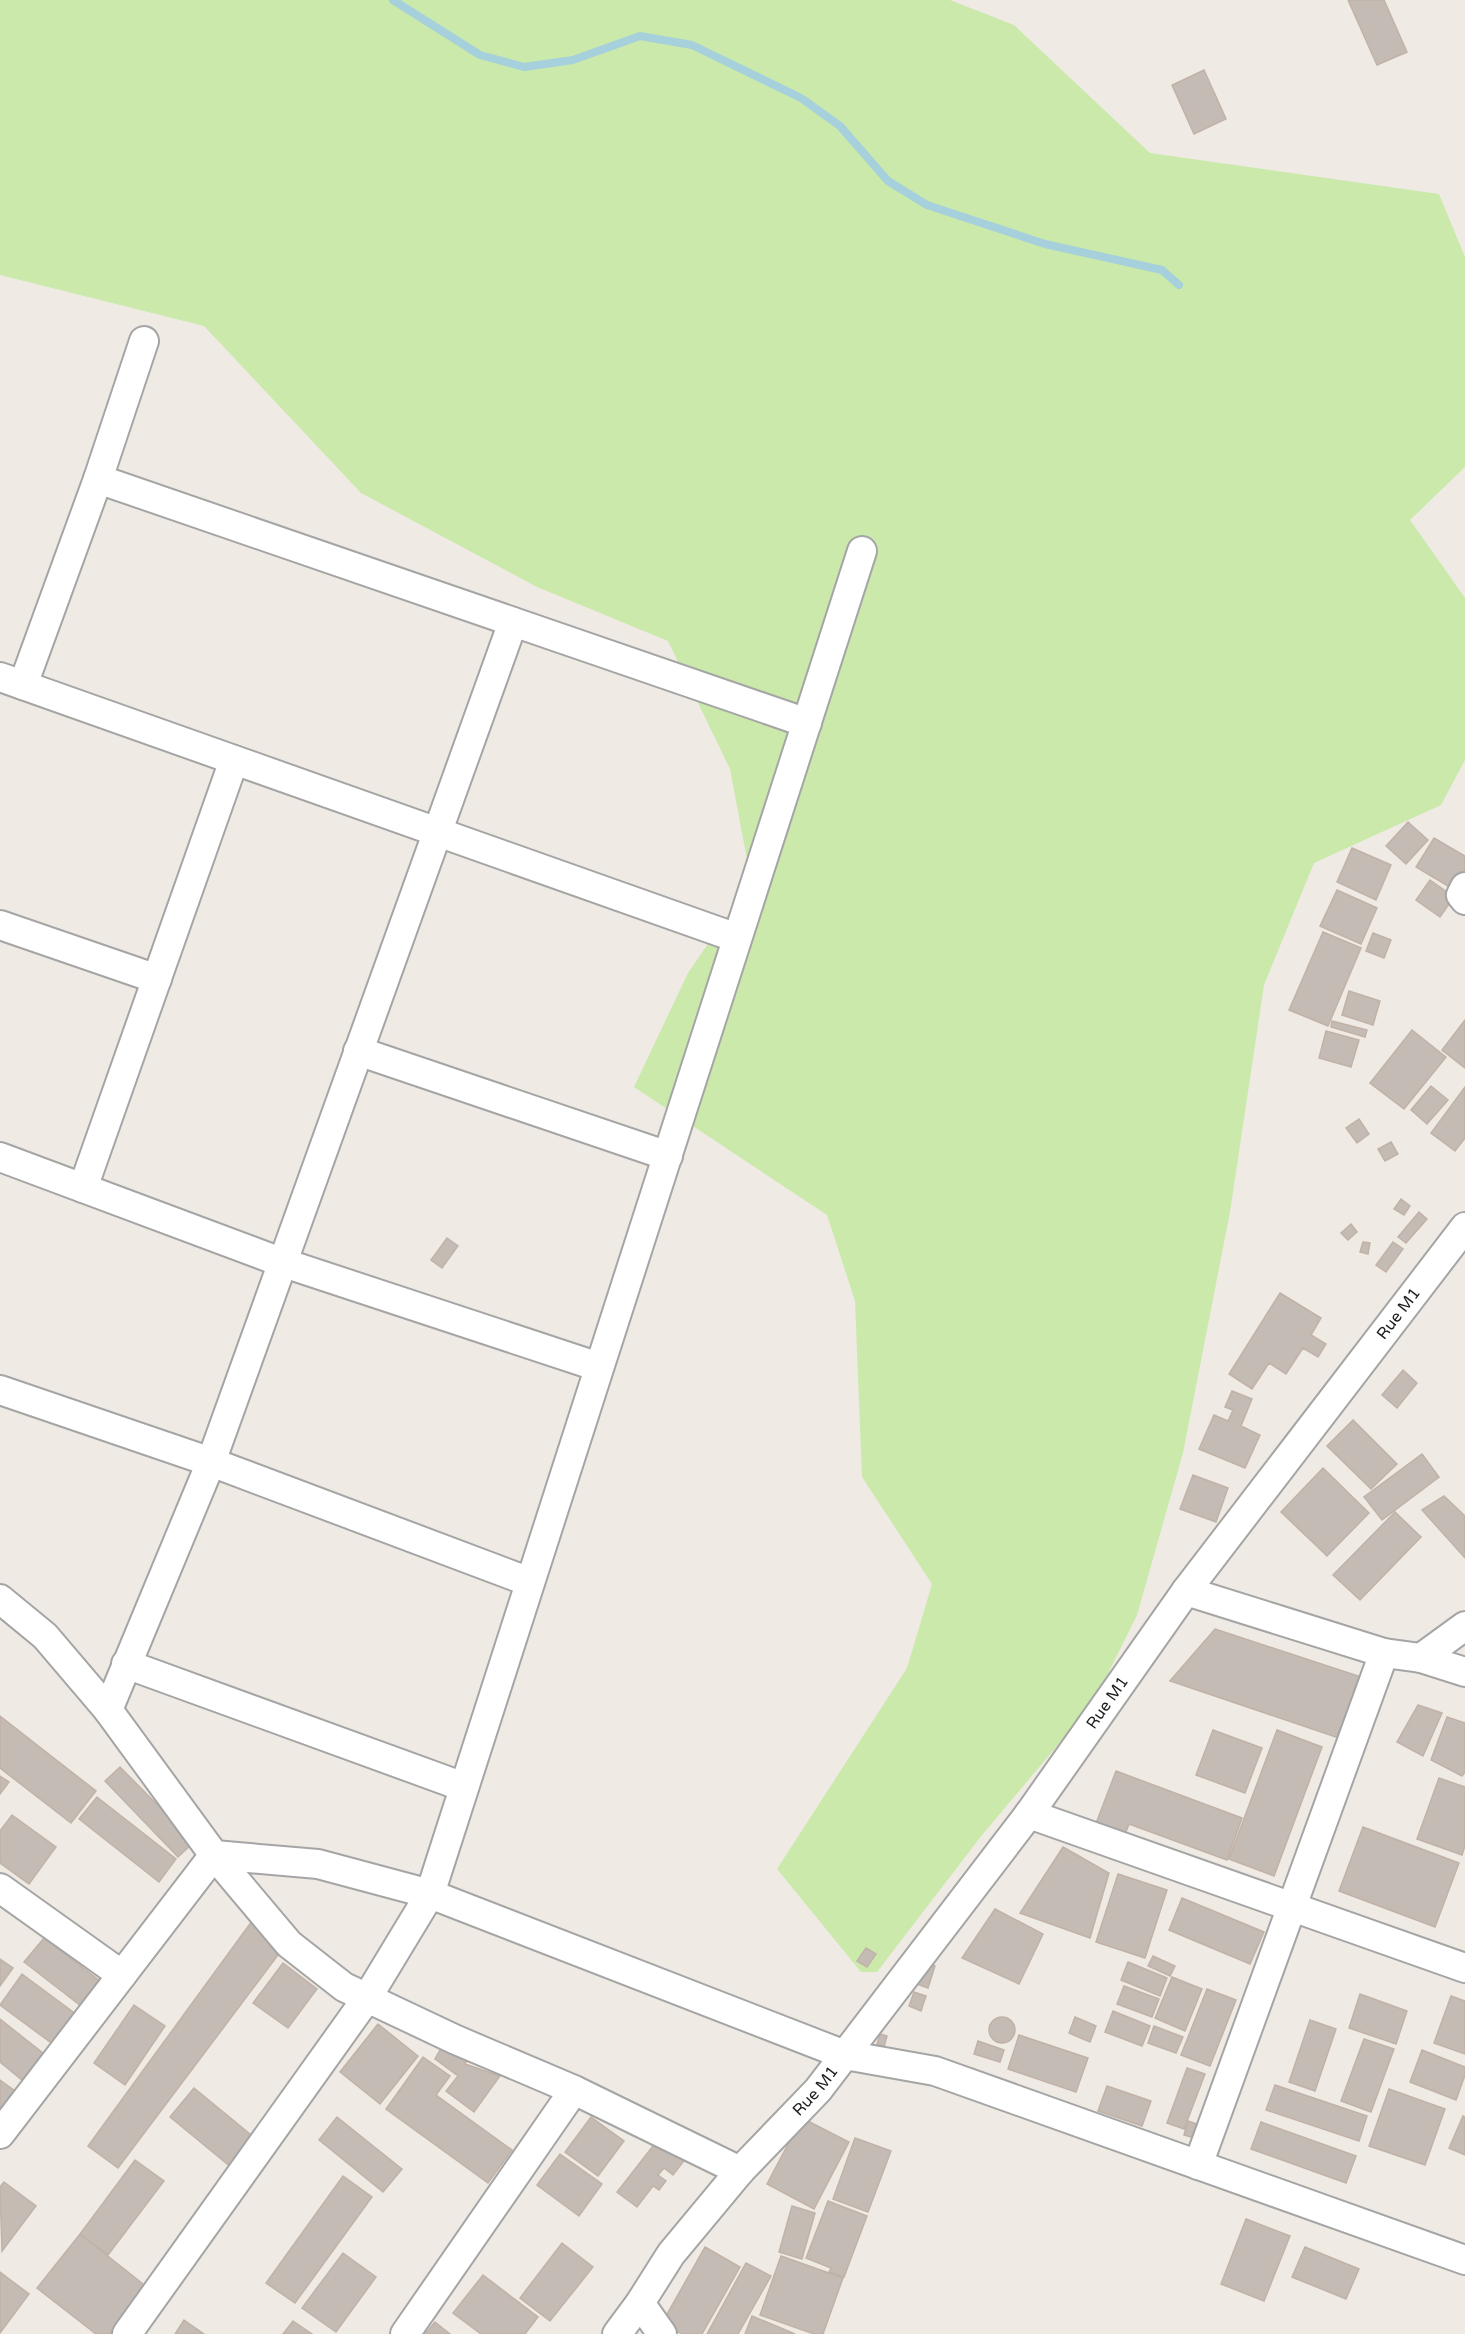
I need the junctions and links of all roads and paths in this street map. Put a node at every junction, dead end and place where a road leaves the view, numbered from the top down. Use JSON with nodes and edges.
{"nodes":[{"id":1,"x":144,"y":341,"type":"dead end"},
{"id":2,"x":98,"y":479,"type":"junction"},
{"id":3,"x":862,"y":551,"type":"dead end"},
{"id":4,"x":513,"y":622,"type":"junction"},
{"id":5,"x":11,"y":681,"type":"edge"},
{"id":6,"x":807,"y":723,"type":"junction"},
{"id":7,"x":234,"y":760,"type":"junction"},
{"id":8,"x":437,"y":831,"type":"junction"},
{"id":9,"x":1465,"y":887,"type":"edge"},
{"id":10,"x":1465,"y":900,"type":"edge"},
{"id":11,"x":0,"y":925,"type":"edge"},
{"id":12,"x":737,"y":938,"type":"junction"},
{"id":13,"x":157,"y":979,"type":"junction"},
{"id":14,"x":358,"y":1051,"type":"junction"},
{"id":15,"x":0,"y":1156,"type":"edge"},
{"id":16,"x":668,"y":1156,"type":"junction"},
{"id":17,"x":83,"y":1188,"type":"junction"},
{"id":18,"x":1465,"y":1227,"type":"edge"},
{"id":19,"x":281,"y":1262,"type":"junction"},
{"id":20,"x":599,"y":1367,"type":"junction"},
{"id":21,"x":0,"y":1390,"type":"edge"},
{"id":22,"x":211,"y":1462,"type":"junction"},
{"id":23,"x":530,"y":1582,"type":"junction"},
{"id":24,"x":1186,"y":1591,"type":"junction"},
{"id":25,"x":0,"y":1599,"type":"edge"},
{"id":26,"x":1465,"y":1626,"type":"edge"},
{"id":27,"x":1384,"y":1653,"type":"junction"},
{"id":28,"x":1422,"y":1658,"type":"junction"},
{"id":29,"x":126,"y":1664,"type":"junction"},
{"id":30,"x":1465,"y":1672,"type":"edge"},
{"id":31,"x":108,"y":1710,"type":"junction"},
{"id":32,"x":464,"y":1787,"type":"junction"},
{"id":33,"x":1029,"y":1814,"type":"junction"},
{"id":34,"x":213,"y":1855,"type":"junction"},
{"id":35,"x":0,"y":1888,"type":"edge"},
{"id":36,"x":430,"y":1894,"type":"junction"},
{"id":37,"x":1292,"y":1907,"type":"junction"},
{"id":38,"x":1465,"y":1968,"type":"edge"},
{"id":39,"x":122,"y":1975,"type":"junction"},
{"id":40,"x":367,"y":1998,"type":"junction"},
{"id":41,"x":845,"y":2055,"type":"junction"},
{"id":42,"x":574,"y":2090,"type":"junction"},
{"id":43,"x":0,"y":2134,"type":"edge"},
{"id":44,"x":1198,"y":2164,"type":"junction"},
{"id":45,"x":740,"y":2170,"type":"junction"},
{"id":46,"x":1465,"y":2260,"type":"edge"},
{"id":47,"x":640,"y":2303,"type":"junction"},
{"id":48,"x":127,"y":2334,"type":"edge"},
{"id":49,"x":405,"y":2334,"type":"edge"},
{"id":50,"x":617,"y":2334,"type":"edge"},
{"id":51,"x":662,"y":2334,"type":"edge"}],
"edges":[{"from":1,"to":2,"type":"street"},
{"from":2,"to":4,"type":"street"},
{"from":2,"to":5,"type":"street"},
{"from":3,"to":6,"type":"street"},
{"from":4,"to":6,"type":"street"},
{"from":4,"to":8,"type":"street"},
{"from":5,"to":7,"type":"street"},
{"from":6,"to":12,"type":"street"},
{"from":7,"to":8,"type":"street"},
{"from":7,"to":13,"type":"street"},
{"from":8,"to":12,"type":"street"},
{"from":8,"to":14,"type":"street"},
{"from":9,"to":10,"type":"street"},
{"from":11,"to":13,"type":"street"},
{"from":12,"to":16,"type":"street"},
{"from":13,"to":17,"type":"street"},
{"from":14,"to":16,"type":"street"},
{"from":14,"to":19,"type":"street"},
{"from":15,"to":17,"type":"street"},
{"from":16,"to":20,"type":"street"},
{"from":17,"to":19,"type":"street"},
{"from":18,"to":24,"type":"street","name":"Rue M1"},
{"from":19,"to":20,"type":"street"},
{"from":19,"to":22,"type":"street"},
{"from":20,"to":23,"type":"street"},
{"from":21,"to":22,"type":"street"},
{"from":22,"to":23,"type":"street"},
{"from":22,"to":29,"type":"street"},
{"from":23,"to":32,"type":"street"},
{"from":24,"to":27,"type":"street"},
{"from":24,"to":33,"type":"street","name":"Rue M1"},
{"from":25,"to":31,"type":"street"},
{"from":26,"to":28,"type":"street"},
{"from":27,"to":28,"type":"street"},
{"from":27,"to":37,"type":"street"},
{"from":28,"to":30,"type":"street"},
{"from":29,"to":31,"type":"street"},
{"from":29,"to":32,"type":"street"},
{"from":31,"to":34,"type":"street"},
{"from":32,"to":36,"type":"street"},
{"from":33,"to":37,"type":"street"},
{"from":33,"to":41,"type":"street","name":"Rue M1"},
{"from":34,"to":36,"type":"street"},
{"from":34,"to":39,"type":"street"},
{"from":34,"to":40,"type":"street"},
{"from":35,"to":39,"type":"street"},
{"from":36,"to":40,"type":"street"},
{"from":36,"to":41,"type":"street"},
{"from":37,"to":38,"type":"street"},
{"from":37,"to":44,"type":"street"},
{"from":39,"to":43,"type":"street"},
{"from":40,"to":42,"type":"street"},
{"from":40,"to":48,"type":"street"},
{"from":41,"to":44,"type":"street"},
{"from":41,"to":45,"type":"street","name":"Rue M1"},
{"from":42,"to":45,"type":"street"},
{"from":42,"to":49,"type":"street"},
{"from":44,"to":46,"type":"street"},
{"from":45,"to":47,"type":"street","name":"Rue M1"},
{"from":47,"to":50,"type":"street","name":"Rue M1"},
{"from":47,"to":51,"type":"street"}]}
